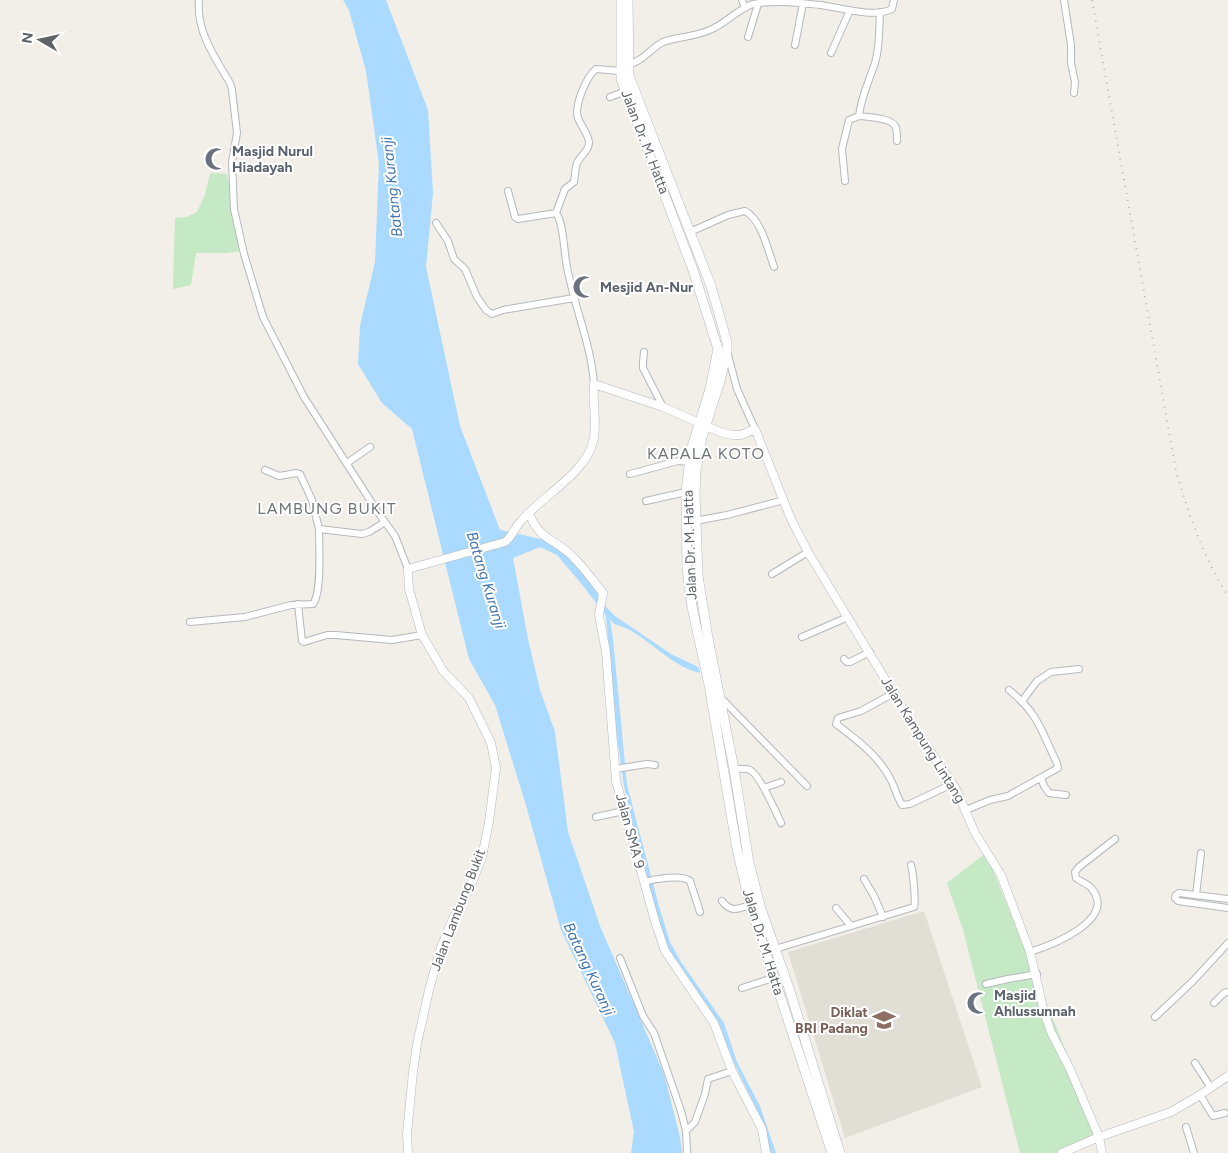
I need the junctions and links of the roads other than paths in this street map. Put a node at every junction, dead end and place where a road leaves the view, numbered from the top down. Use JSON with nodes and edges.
{"nodes":[{"id":1,"x":199,"y":0,"type":"edge"},
{"id":2,"x":621,"y":0,"type":"edge"},
{"id":3,"x":628,"y":0,"type":"edge"},
{"id":4,"x":742,"y":0,"type":"edge"},
{"id":5,"x":894,"y":0,"type":"edge"},
{"id":6,"x":1064,"y":0,"type":"edge"},
{"id":7,"x":803,"y":3,"type":"junction"},
{"id":8,"x":758,"y":4,"type":"junction"},
{"id":9,"x":745,"y":8,"type":"junction"},
{"id":10,"x":850,"y":10,"type":"junction"},
{"id":11,"x":880,"y":12,"type":"junction"},
{"id":12,"x":748,"y":37,"type":"dead end"},
{"id":13,"x":795,"y":45,"type":"dead end"},
{"id":14,"x":831,"y":53,"type":"dead end"},
{"id":15,"x":629,"y":65,"type":"junction"},
{"id":16,"x":620,"y":71,"type":"junction"},
{"id":17,"x":626,"y":91,"type":"junction"},
{"id":18,"x":1074,"y":94,"type":"dead end"},
{"id":19,"x":610,"y":97,"type":"dead end"},
{"id":20,"x":859,"y":116,"type":"junction"},
{"id":21,"x":897,"y":141,"type":"dead end"},
{"id":22,"x":845,"y":181,"type":"dead end"},
{"id":23,"x":508,"y":191,"type":"dead end"},
{"id":24,"x":675,"y":211,"type":"junction"},
{"id":25,"x":556,"y":213,"type":"junction"},
{"id":26,"x":436,"y":223,"type":"dead end"},
{"id":27,"x":690,"y":232,"type":"junction"},
{"id":28,"x":774,"y":266,"type":"dead end"},
{"id":29,"x":574,"y":298,"type":"junction"},
{"id":30,"x":722,"y":350,"type":"junction"},
{"id":31,"x":644,"y":352,"type":"dead end"},
{"id":32,"x":594,"y":384,"type":"junction"},
{"id":33,"x":663,"y":407,"type":"junction"},
{"id":34,"x":702,"y":424,"type":"junction"},
{"id":35,"x":755,"y":429,"type":"junction"},
{"id":36,"x":370,"y":447,"type":"dead end"},
{"id":37,"x":690,"y":462,"type":"junction"},
{"id":38,"x":347,"y":463,"type":"junction"},
{"id":39,"x":265,"y":470,"type":"dead end"},
{"id":40,"x":630,"y":474,"type":"dead end"},
{"id":41,"x":686,"y":492,"type":"junction"},
{"id":42,"x":646,"y":500,"type":"dead end"},
{"id":43,"x":784,"y":500,"type":"junction"},
{"id":44,"x":529,"y":513,"type":"junction"},
{"id":45,"x":695,"y":521,"type":"junction"},
{"id":46,"x":385,"y":522,"type":"junction"},
{"id":47,"x":319,"y":529,"type":"junction"},
{"id":48,"x":808,"y":552,"type":"junction"},
{"id":49,"x":408,"y":569,"type":"junction"},
{"id":50,"x":772,"y":574,"type":"dead end"},
{"id":51,"x":298,"y":604,"type":"junction"},
{"id":52,"x":848,"y":617,"type":"junction"},
{"id":53,"x":190,"y":622,"type":"dead end"},
{"id":54,"x":422,"y":636,"type":"junction"},
{"id":55,"x":802,"y":637,"type":"dead end"},
{"id":56,"x":870,"y":652,"type":"junction"},
{"id":57,"x":844,"y":658,"type":"dead end"},
{"id":58,"x":1079,"y":670,"type":"dead end"},
{"id":59,"x":1009,"y":690,"type":"dead end"},
{"id":60,"x":894,"y":693,"type":"junction"},
{"id":61,"x":718,"y":701,"type":"junction"},
{"id":62,"x":1022,"y":701,"type":"junction"},
{"id":63,"x":655,"y":765,"type":"dead end"},
{"id":64,"x":618,"y":768,"type":"junction"},
{"id":65,"x":734,"y":769,"type":"junction"},
{"id":66,"x":1041,"y":778,"type":"junction"},
{"id":67,"x":781,"y":782,"type":"dead end"},
{"id":68,"x":952,"y":784,"type":"junction"},
{"id":69,"x":807,"y":786,"type":"dead end"},
{"id":70,"x":764,"y":788,"type":"junction"},
{"id":71,"x":1066,"y":795,"type":"dead end"},
{"id":72,"x":624,"y":810,"type":"junction"},
{"id":73,"x":966,"y":810,"type":"junction"},
{"id":74,"x":596,"y":817,"type":"dead end"},
{"id":75,"x":781,"y":823,"type":"dead end"},
{"id":76,"x":1114,"y":839,"type":"dead end"},
{"id":77,"x":1201,"y":853,"type":"dead end"},
{"id":78,"x":911,"y":864,"type":"dead end"},
{"id":79,"x":864,"y":879,"type":"dead end"},
{"id":80,"x":648,"y":881,"type":"junction"},
{"id":81,"x":1196,"y":895,"type":"junction"},
{"id":82,"x":1228,"y":899,"type":"edge"},
{"id":83,"x":722,"y":901,"type":"dead end"},
{"id":84,"x":755,"y":908,"type":"junction"},
{"id":85,"x":836,"y":908,"type":"dead end"},
{"id":86,"x":1228,"y":908,"type":"edge"},
{"id":87,"x":700,"y":912,"type":"dead end"},
{"id":88,"x":883,"y":917,"type":"junction"},
{"id":89,"x":851,"y":926,"type":"junction"},
{"id":90,"x":1228,"y":943,"type":"edge"},
{"id":91,"x":775,"y":949,"type":"junction"},
{"id":92,"x":1030,"y":952,"type":"junction"},
{"id":93,"x":620,"y":958,"type":"dead end"},
{"id":94,"x":1037,"y":974,"type":"junction"},
{"id":95,"x":773,"y":978,"type":"junction"},
{"id":96,"x":986,"y":984,"type":"dead end"},
{"id":97,"x":742,"y":988,"type":"dead end"},
{"id":98,"x":1228,"y":992,"type":"edge"},
{"id":99,"x":1214,"y":1003,"type":"dead end"},
{"id":100,"x":1155,"y":1017,"type":"dead end"},
{"id":101,"x":1195,"y":1063,"type":"dead end"},
{"id":102,"x":732,"y":1071,"type":"junction"},
{"id":103,"x":1228,"y":1076,"type":"edge"},
{"id":104,"x":1211,"y":1088,"type":"junction"},
{"id":105,"x":1200,"y":1095,"type":"junction"},
{"id":106,"x":1224,"y":1113,"type":"dead end"},
{"id":107,"x":1186,"y":1127,"type":"dead end"},
{"id":108,"x":686,"y":1131,"type":"junction"},
{"id":109,"x":1100,"y":1137,"type":"junction"},
{"id":110,"x":408,"y":1153,"type":"edge"},
{"id":111,"x":687,"y":1153,"type":"edge"},
{"id":112,"x":766,"y":1153,"type":"edge"},
{"id":113,"x":832,"y":1153,"type":"edge"},
{"id":114,"x":839,"y":1153,"type":"edge"},
{"id":115,"x":1062,"y":1153,"type":"edge"},
{"id":116,"x":1102,"y":1153,"type":"edge"},
{"id":117,"x":1194,"y":1153,"type":"edge"}],
"edges":[{"from":1,"to":38,"type":"street"},
{"from":2,"to":16,"type":"main road","name":"Jalan Dr. M. Hatta"},
{"from":3,"to":15,"type":"main road","name":"Jalan Dr. M. Hatta"},
{"from":4,"to":9,"type":"street"},
{"from":5,"to":11,"type":"street"},
{"from":6,"to":18,"type":"street"},
{"from":7,"to":8,"type":"street"},
{"from":7,"to":10,"type":"street"},
{"from":7,"to":13,"type":"street"},
{"from":8,"to":9,"type":"street"},
{"from":8,"to":12,"type":"street"},
{"from":9,"to":15,"type":"street"},
{"from":10,"to":11,"type":"street"},
{"from":10,"to":14,"type":"street"},
{"from":11,"to":20,"type":"street"},
{"from":15,"to":24,"type":"main road","name":"Jalan Dr. M. Hatta"},
{"from":16,"to":17,"type":"main road","name":"Jalan Dr. M. Hatta"},
{"from":16,"to":25,"type":"street"},
{"from":17,"to":19,"type":"street"},
{"from":17,"to":24,"type":"main road","name":"Jalan Dr. M. Hatta"},
{"from":20,"to":21,"type":"street"},
{"from":20,"to":22,"type":"street"},
{"from":23,"to":25,"type":"street"},
{"from":24,"to":27,"type":"main road","name":"Jalan Dr. M. Hatta"},
{"from":24,"to":30,"type":"main road","name":"Jalan Dr. M. Hatta"},
{"from":25,"to":29,"type":"street"},
{"from":26,"to":29,"type":"street"},
{"from":27,"to":28,"type":"street"},
{"from":27,"to":30,"type":"main road","name":"Jalan Dr. M. Hatta"},
{"from":29,"to":32,"type":"street"},
{"from":30,"to":34,"type":"main road","name":"Jalan Dr. M. Hatta"},
{"from":30,"to":35,"type":"street","name":"Jalan Kampung Lintang"},
{"from":31,"to":33,"type":"street"},
{"from":32,"to":33,"type":"street"},
{"from":32,"to":44,"type":"street"},
{"from":33,"to":34,"type":"street"},
{"from":34,"to":35,"type":"street"},
{"from":34,"to":37,"type":"main road","name":"Jalan Dr. M. Hatta"},
{"from":34,"to":45,"type":"main road","name":"Jalan Dr. M. Hatta"},
{"from":35,"to":43,"type":"street","name":"Jalan Kampung Lintang"},
{"from":36,"to":38,"type":"street"},
{"from":37,"to":40,"type":"street"},
{"from":37,"to":41,"type":"main road","name":"Jalan Dr. M. Hatta"},
{"from":38,"to":46,"type":"street"},
{"from":39,"to":47,"type":"street"},
{"from":41,"to":42,"type":"street"},
{"from":41,"to":61,"type":"main road","name":"Jalan Dr. M. Hatta"},
{"from":43,"to":45,"type":"street"},
{"from":43,"to":48,"type":"street","name":"Jalan Kampung Lintang"},
{"from":44,"to":49,"type":"street"},
{"from":44,"to":64,"type":"street","name":"Jalan SMA 9"},
{"from":45,"to":61,"type":"main road","name":"Jalan Dr. M. Hatta"},
{"from":46,"to":47,"type":"street"},
{"from":46,"to":49,"type":"street"},
{"from":47,"to":51,"type":"street"},
{"from":48,"to":50,"type":"street"},
{"from":48,"to":52,"type":"street","name":"Jalan Kampung Lintang"},
{"from":49,"to":54,"type":"street","name":"Jalan Lambung Bukit"},
{"from":51,"to":53,"type":"street"},
{"from":51,"to":54,"type":"street"},
{"from":52,"to":55,"type":"street"},
{"from":52,"to":56,"type":"street","name":"Jalan Kampung Lintang"},
{"from":54,"to":110,"type":"street","name":"Jalan Lambung Bukit"},
{"from":56,"to":57,"type":"street"},
{"from":56,"to":60,"type":"street","name":"Jalan Kampung Lintang"},
{"from":58,"to":62,"type":"street"},
{"from":59,"to":62,"type":"street"},
{"from":60,"to":68,"type":"street","name":"Jalan Kampung Lintang"},
{"from":60,"to":68,"type":"street"},
{"from":61,"to":65,"type":"main road","name":"Jalan Dr. M. Hatta"},
{"from":61,"to":69,"type":"street"},
{"from":61,"to":84,"type":"main road","name":"Jalan Dr. M. Hatta"},
{"from":62,"to":66,"type":"street"},
{"from":63,"to":64,"type":"street"},
{"from":64,"to":72,"type":"street","name":"Jalan SMA 9"},
{"from":65,"to":70,"type":"street"},
{"from":65,"to":84,"type":"main road","name":"Jalan Dr. M. Hatta"},
{"from":66,"to":71,"type":"street"},
{"from":66,"to":73,"type":"street"},
{"from":67,"to":70,"type":"street"},
{"from":68,"to":73,"type":"street","name":"Jalan Kampung Lintang"},
{"from":70,"to":75,"type":"street"},
{"from":72,"to":74,"type":"street"},
{"from":72,"to":80,"type":"street","name":"Jalan SMA 9"},
{"from":73,"to":92,"type":"street","name":"Jalan Kampung Lintang"},
{"from":76,"to":92,"type":"street"},
{"from":77,"to":81,"type":"street"},
{"from":78,"to":88,"type":"street"},
{"from":79,"to":88,"type":"street"},
{"from":80,"to":87,"type":"street"},
{"from":80,"to":102,"type":"street","name":"Jalan SMA 9"},
{"from":81,"to":82,"type":"street"},
{"from":81,"to":86,"type":"street"},
{"from":83,"to":84,"type":"street"},
{"from":84,"to":91,"type":"main road","name":"Jalan Dr. M. Hatta"},
{"from":84,"to":95,"type":"main road","name":"Jalan Dr. M. Hatta"},
{"from":85,"to":89,"type":"street"},
{"from":88,"to":89,"type":"street"},
{"from":89,"to":91,"type":"street"},
{"from":90,"to":100,"type":"street"},
{"from":91,"to":114,"type":"main road","name":"Jalan Dr. M. Hatta"},
{"from":92,"to":94,"type":"street","name":"Jalan Kampung Lintang"},
{"from":93,"to":108,"type":"street"},
{"from":94,"to":96,"type":"street"},
{"from":94,"to":109,"type":"street","name":"Jalan Kampung Lintang"},
{"from":95,"to":97,"type":"street"},
{"from":95,"to":113,"type":"main road","name":"Jalan Dr. M. Hatta"},
{"from":98,"to":99,"type":"street"},
{"from":101,"to":104,"type":"street"},
{"from":102,"to":108,"type":"street"},
{"from":102,"to":112,"type":"street","name":"Jalan SMA 9"},
{"from":103,"to":104,"type":"street"},
{"from":104,"to":105,"type":"street"},
{"from":105,"to":106,"type":"street"},
{"from":105,"to":109,"type":"street"},
{"from":107,"to":117,"type":"street"},
{"from":108,"to":111,"type":"street"},
{"from":109,"to":115,"type":"street"},
{"from":109,"to":116,"type":"street","name":"Jalan Kampung Lintang"}]}
